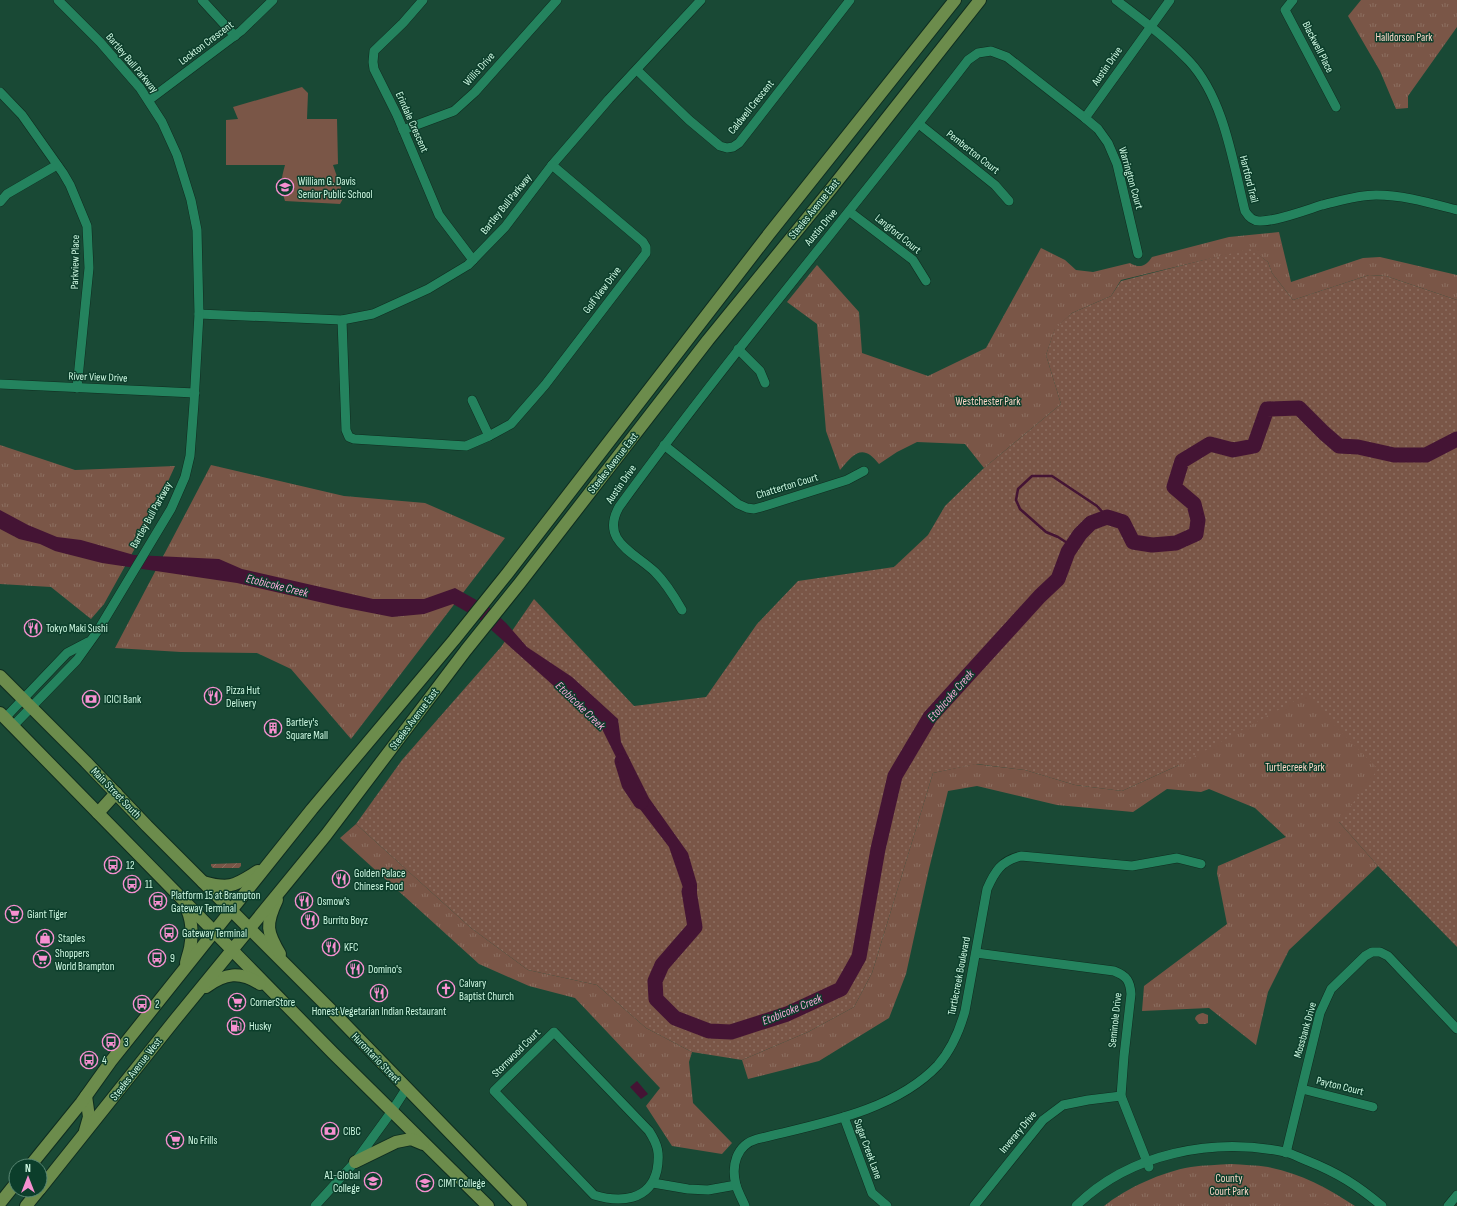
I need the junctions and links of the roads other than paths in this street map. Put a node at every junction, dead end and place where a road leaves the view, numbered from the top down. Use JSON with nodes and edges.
{"nodes":[{"id":1,"x":58,"y":0,"type":"edge"},
{"id":2,"x":202,"y":0,"type":"edge"},
{"id":3,"x":273,"y":0,"type":"edge"},
{"id":4,"x":423,"y":0,"type":"edge"},
{"id":5,"x":557,"y":0,"type":"edge"},
{"id":6,"x":702,"y":0,"type":"edge"},
{"id":7,"x":850,"y":0,"type":"edge"},
{"id":8,"x":955,"y":0,"type":"edge"},
{"id":9,"x":980,"y":0,"type":"edge"},
{"id":10,"x":1116,"y":0,"type":"edge"},
{"id":11,"x":1170,"y":0,"type":"edge"},
{"id":12,"x":1293,"y":0,"type":"edge"},
{"id":13,"x":1150,"y":27,"type":"junction"},
{"id":14,"x":235,"y":36,"type":"junction"},
{"id":15,"x":637,"y":70,"type":"junction"},
{"id":16,"x":0,"y":92,"type":"edge"},
{"id":17,"x":149,"y":100,"type":"junction"},
{"id":18,"x":1336,"y":107,"type":"dead end"},
{"id":19,"x":1085,"y":118,"type":"junction"},
{"id":20,"x":919,"y":124,"type":"junction"},
{"id":21,"x":403,"y":130,"type":"junction"},
{"id":22,"x":57,"y":165,"type":"junction"},
{"id":23,"x":552,"y":165,"type":"junction"},
{"id":24,"x":1009,"y":201,"type":"dead end"},
{"id":25,"x":0,"y":202,"type":"edge"},
{"id":26,"x":1457,"y":210,"type":"edge"},
{"id":27,"x":850,"y":212,"type":"junction"},
{"id":28,"x":1138,"y":254,"type":"dead end"},
{"id":29,"x":473,"y":260,"type":"junction"},
{"id":30,"x":926,"y":281,"type":"dead end"},
{"id":31,"x":199,"y":314,"type":"junction"},
{"id":32,"x":342,"y":320,"type":"junction"},
{"id":33,"x":738,"y":349,"type":"junction"},
{"id":34,"x":765,"y":383,"type":"dead end"},
{"id":35,"x":0,"y":384,"type":"edge"},
{"id":36,"x":77,"y":388,"type":"junction"},
{"id":37,"x":195,"y":393,"type":"junction"},
{"id":38,"x":472,"y":400,"type":"dead end"},
{"id":39,"x":489,"y":436,"type":"junction"},
{"id":40,"x":664,"y":445,"type":"junction"},
{"id":41,"x":864,"y":472,"type":"dead end"},
{"id":42,"x":682,"y":610,"type":"dead end"},
{"id":43,"x":0,"y":676,"type":"edge"},
{"id":44,"x":27,"y":703,"type":"junction"},
{"id":45,"x":6,"y":719,"type":"edge"},
{"id":46,"x":116,"y":793,"type":"junction"},
{"id":47,"x":98,"y":813,"type":"junction"},
{"id":48,"x":1201,"y":864,"type":"dead end"},
{"id":49,"x":266,"y":867,"type":"junction"},
{"id":50,"x":202,"y":882,"type":"junction"},
{"id":51,"x":284,"y":886,"type":"junction"},
{"id":52,"x":181,"y":899,"type":"junction"},
{"id":53,"x":231,"y":910,"type":"junction"},
{"id":54,"x":249,"y":928,"type":"junction"},
{"id":55,"x":214,"y":932,"type":"junction"},
{"id":56,"x":232,"y":950,"type":"junction"},
{"id":57,"x":976,"y":953,"type":"junction"},
{"id":58,"x":185,"y":969,"type":"junction"},
{"id":59,"x":289,"y":969,"type":"junction"},
{"id":60,"x":273,"y":992,"type":"junction"},
{"id":61,"x":196,"y":994,"type":"junction"},
{"id":62,"x":1457,"y":1029,"type":"edge"},
{"id":63,"x":406,"y":1089,"type":"junction"},
{"id":64,"x":1302,"y":1089,"type":"junction"},
{"id":65,"x":86,"y":1096,"type":"junction"},
{"id":66,"x":1121,"y":1096,"type":"junction"},
{"id":67,"x":1373,"y":1107,"type":"dead end"},
{"id":68,"x":392,"y":1111,"type":"junction"},
{"id":69,"x":844,"y":1117,"type":"junction"},
{"id":70,"x":84,"y":1134,"type":"junction"},
{"id":71,"x":426,"y":1145,"type":"junction"},
{"id":72,"x":1286,"y":1152,"type":"junction"},
{"id":73,"x":36,"y":1158,"type":"edge"},
{"id":74,"x":355,"y":1162,"type":"junction"},
{"id":75,"x":1148,"y":1164,"type":"junction"},
{"id":76,"x":48,"y":1180,"type":"edge"},
{"id":77,"x":653,"y":1183,"type":"junction"},
{"id":78,"x":736,"y":1185,"type":"junction"},
{"id":79,"x":645,"y":1190,"type":"junction"},
{"id":80,"x":8,"y":1193,"type":"edge"},
{"id":81,"x":1457,"y":1194,"type":"edge"},
{"id":82,"x":594,"y":1195,"type":"junction"},
{"id":83,"x":33,"y":1198,"type":"edge"},
{"id":84,"x":0,"y":1203,"type":"edge"},
{"id":85,"x":26,"y":1206,"type":"edge"},
{"id":86,"x":315,"y":1206,"type":"edge"},
{"id":87,"x":488,"y":1206,"type":"edge"},
{"id":88,"x":521,"y":1206,"type":"edge"},
{"id":89,"x":604,"y":1206,"type":"edge"},
{"id":90,"x":630,"y":1206,"type":"edge"},
{"id":91,"x":745,"y":1206,"type":"edge"},
{"id":92,"x":887,"y":1206,"type":"edge"},
{"id":93,"x":974,"y":1206,"type":"edge"},
{"id":94,"x":1076,"y":1206,"type":"edge"},
{"id":95,"x":1382,"y":1206,"type":"edge"},
{"id":96,"x":1448,"y":1206,"type":"edge"}],
"edges":[{"from":1,"to":17,"type":"street","name":"Bartley Bull Parkway"},
{"from":2,"to":14,"type":"street"},
{"from":3,"to":14,"type":"street","name":"Lockton Crescent"},
{"from":4,"to":21,"type":"street","name":"Erindale Crescent"},
{"from":5,"to":21,"type":"street","name":"Willis Drive"},
{"from":6,"to":15,"type":"street","name":"Bartley Bull Parkway"},
{"from":7,"to":15,"type":"street","name":"Caldwell Crescent"},
{"from":8,"to":49,"type":"main road","name":"Steeles Avenue East"},
{"from":9,"to":51,"type":"main road","name":"Steeles Avenue East"},
{"from":10,"to":13,"type":"street","name":"Hartford Trail"},
{"from":11,"to":13,"type":"street","name":"Austin Drive"},
{"from":12,"to":18,"type":"street","name":"Blackwell Place"},
{"from":13,"to":19,"type":"street","name":"Austin Drive"},
{"from":13,"to":26,"type":"street","name":"Hartford Trail"},
{"from":14,"to":17,"type":"street","name":"Lockton Crescent"},
{"from":15,"to":23,"type":"street","name":"Bartley Bull Parkway"},
{"from":16,"to":22,"type":"street","name":"Parkview Place"},
{"from":17,"to":31,"type":"street","name":"Bartley Bull Parkway"},
{"from":19,"to":20,"type":"street","name":"Austin Drive"},
{"from":19,"to":28,"type":"street","name":"Warrington Court"},
{"from":20,"to":24,"type":"street","name":"Pemberton Court"},
{"from":20,"to":27,"type":"street","name":"Austin Drive"},
{"from":21,"to":29,"type":"street","name":"Erindale Crescent"},
{"from":22,"to":25,"type":"street"},
{"from":22,"to":36,"type":"street","name":"Parkview Place"},
{"from":23,"to":29,"type":"street","name":"Bartley Bull Parkway"},
{"from":23,"to":39,"type":"street","name":"Golf View Drive"},
{"from":27,"to":30,"type":"street","name":"Langford Court"},
{"from":27,"to":33,"type":"street","name":"Austin Drive"},
{"from":29,"to":32,"type":"street","name":"Bartley Bull Parkway"},
{"from":31,"to":32,"type":"street","name":"Bartley Bull Parkway"},
{"from":31,"to":37,"type":"street","name":"Bartley Bull Parkway"},
{"from":32,"to":39,"type":"street","name":"Golf View Drive"},
{"from":33,"to":34,"type":"street"},
{"from":33,"to":40,"type":"street","name":"Austin Drive"},
{"from":35,"to":36,"type":"street","name":"River View Drive"},
{"from":36,"to":37,"type":"street","name":"River View Drive"},
{"from":37,"to":44,"type":"street","name":"Bartley Bull Parkway"},
{"from":38,"to":39,"type":"street"},
{"from":40,"to":41,"type":"street","name":"Chatterton Court"},
{"from":40,"to":42,"type":"street","name":"Austin Drive"},
{"from":43,"to":44,"type":"main road","name":"Main Street South"},
{"from":44,"to":45,"type":"street","name":"Bartley Bull Parkway"},
{"from":44,"to":46,"type":"main road","name":"Main Street South"},
{"from":45,"to":47,"type":"main road"},
{"from":46,"to":47,"type":"main road"},
{"from":46,"to":50,"type":"main road","name":"Main Street South"},
{"from":47,"to":52,"type":"main road"},
{"from":48,"to":57,"type":"street","name":"Turtlecreek Boulevard"},
{"from":49,"to":50,"type":"main road"},
{"from":49,"to":53,"type":"main road","name":"Steeles Avenue East"},
{"from":50,"to":53,"type":"main road","name":"Main Street South"},
{"from":51,"to":54,"type":"main road","name":"Steeles Avenue East"},
{"from":51,"to":59,"type":"main road"},
{"from":52,"to":55,"type":"main road"},
{"from":52,"to":58,"type":"main road"},
{"from":53,"to":54,"type":"main road","name":"Hurontario Street"},
{"from":53,"to":55,"type":"main road","name":"Steeles Avenue East"},
{"from":54,"to":56,"type":"main road","name":"Steeles Avenue East"},
{"from":54,"to":59,"type":"main road","name":"Hurontario Street"},
{"from":55,"to":56,"type":"main road"},
{"from":55,"to":58,"type":"main road"},
{"from":56,"to":60,"type":"main road"},
{"from":56,"to":61,"type":"main road","name":"Steeles Avenue West"},
{"from":57,"to":66,"type":"street","name":"Seminole Drive"},
{"from":57,"to":69,"type":"street","name":"Turtlecreek Boulevard"},
{"from":58,"to":65,"type":"main road"},
{"from":59,"to":63,"type":"main road","name":"Hurontario Street"},
{"from":60,"to":61,"type":"main road"},
{"from":60,"to":68,"type":"main road"},
{"from":61,"to":70,"type":"main road","name":"Steeles Avenue West"},
{"from":62,"to":64,"type":"street","name":"Mossbank Drive"},
{"from":63,"to":68,"type":"street"},
{"from":63,"to":88,"type":"main road","name":"Hurontario Street"},
{"from":64,"to":67,"type":"street","name":"Payton Court"},
{"from":64,"to":72,"type":"street","name":"Mossbank Drive"},
{"from":65,"to":70,"type":"main road"},
{"from":65,"to":73,"type":"main road"},
{"from":66,"to":75,"type":"street","name":"Seminole Drive"},
{"from":66,"to":93,"type":"street","name":"Inverary Drive"},
{"from":68,"to":71,"type":"main road"},
{"from":68,"to":74,"type":"street"},
{"from":69,"to":78,"type":"street","name":"Turtlecreek Boulevard"},
{"from":69,"to":92,"type":"street","name":"Sugar Creek Lane"},
{"from":70,"to":76,"type":"main road","name":"Steeles Avenue West"},
{"from":71,"to":74,"type":"main road"},
{"from":71,"to":87,"type":"main road"},
{"from":72,"to":75,"type":"street"},
{"from":72,"to":95,"type":"street"},
{"from":74,"to":86,"type":"street"},
{"from":75,"to":94,"type":"street"},
{"from":77,"to":78,"type":"street"},
{"from":77,"to":79,"type":"street"},
{"from":77,"to":82,"type":"street","name":"Stornwood Court"},
{"from":78,"to":91,"type":"street","name":"Turtlecreek Boulevard"},
{"from":79,"to":82,"type":"street"},
{"from":79,"to":90,"type":"street"},
{"from":80,"to":84,"type":"main road"},
{"from":81,"to":96,"type":"street"},
{"from":82,"to":89,"type":"street","name":"Stornwood Court"},
{"from":83,"to":85,"type":"main road","name":"Steeles Avenue West"}]}
